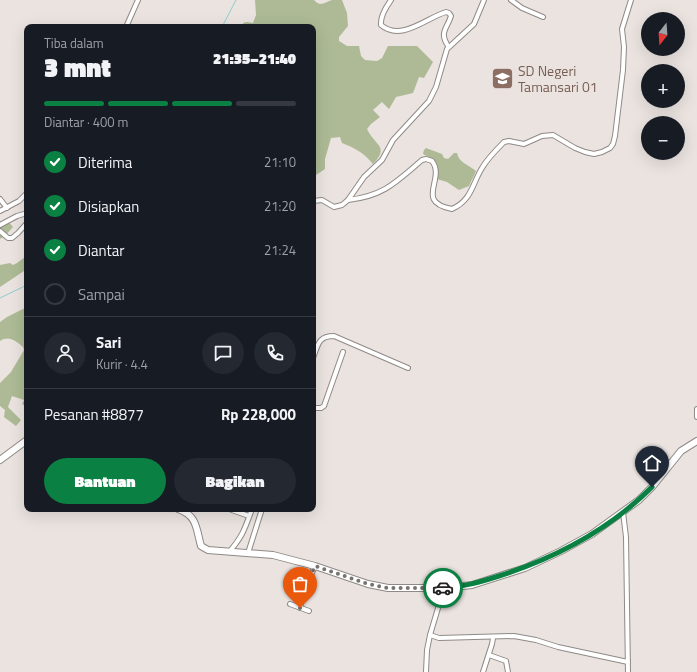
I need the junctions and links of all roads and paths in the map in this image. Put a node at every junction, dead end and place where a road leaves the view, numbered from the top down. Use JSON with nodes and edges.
{"nodes":[{"id":1,"x":138,"y":0,"type":"edge"},
{"id":2,"x":391,"y":0,"type":"edge"},
{"id":3,"x":484,"y":0,"type":"edge"},
{"id":4,"x":511,"y":0,"type":"edge"},
{"id":5,"x":631,"y":0,"type":"edge"},
{"id":6,"x":543,"y":17,"type":"dead end"},
{"id":7,"x":127,"y":24,"type":"edge"},
{"id":8,"x":448,"y":46,"type":"junction"},
{"id":9,"x":24,"y":196,"type":"edge"},
{"id":10,"x":0,"y":199,"type":"edge"},
{"id":11,"x":348,"y":200,"type":"junction"},
{"id":12,"x":316,"y":201,"type":"edge"},
{"id":13,"x":7,"y":208,"type":"junction"},
{"id":14,"x":0,"y":211,"type":"edge"},
{"id":15,"x":24,"y":214,"type":"edge"},
{"id":16,"x":0,"y":225,"type":"edge"},
{"id":17,"x":24,"y":226,"type":"edge"},
{"id":18,"x":0,"y":231,"type":"edge"},
{"id":19,"x":316,"y":351,"type":"edge"},
{"id":20,"x":343,"y":352,"type":"dead end"},
{"id":21,"x":408,"y":368,"type":"dead end"},
{"id":22,"x":316,"y":408,"type":"edge"},
{"id":23,"x":697,"y":409,"type":"edge"},
{"id":24,"x":697,"y":417,"type":"edge"},
{"id":25,"x":697,"y":441,"type":"edge"},
{"id":26,"x":24,"y":442,"type":"edge"},
{"id":27,"x":0,"y":460,"type":"edge"},
{"id":28,"x":185,"y":512,"type":"edge"},
{"id":29,"x":238,"y":512,"type":"edge"},
{"id":30,"x":251,"y":512,"type":"edge"},
{"id":31,"x":261,"y":512,"type":"edge"},
{"id":32,"x":623,"y":512,"type":"junction"},
{"id":33,"x":249,"y":516,"type":"junction"},
{"id":34,"x":229,"y":552,"type":"junction"},
{"id":35,"x":248,"y":553,"type":"junction"},
{"id":36,"x":315,"y":566,"type":"junction"},
{"id":37,"x":444,"y":588,"type":"junction"},
{"id":38,"x":290,"y":604,"type":"dead end"},
{"id":39,"x":300,"y":608,"type":"junction"},
{"id":40,"x":309,"y":611,"type":"dead end"},
{"id":41,"x":430,"y":635,"type":"junction"},
{"id":42,"x":493,"y":638,"type":"junction"},
{"id":43,"x":489,"y":655,"type":"junction"},
{"id":44,"x":628,"y":662,"type":"junction"},
{"id":45,"x":426,"y":672,"type":"edge"},
{"id":46,"x":483,"y":672,"type":"edge"},
{"id":47,"x":508,"y":672,"type":"edge"},
{"id":48,"x":628,"y":672,"type":"edge"}],
"edges":[{"from":1,"to":7,"type":"street"},
{"from":2,"to":8,"type":"street"},
{"from":3,"to":8,"type":"street"},
{"from":4,"to":6,"type":"street"},
{"from":5,"to":11,"type":"street"},
{"from":8,"to":11,"type":"street"},
{"from":9,"to":13,"type":"street"},
{"from":10,"to":13,"type":"street"},
{"from":11,"to":12,"type":"street"},
{"from":13,"to":14,"type":"street"},
{"from":15,"to":16,"type":"street"},
{"from":17,"to":18,"type":"street"},
{"from":19,"to":21,"type":"street"},
{"from":20,"to":22,"type":"street"},
{"from":23,"to":24,"type":"street"},
{"from":25,"to":32,"type":"main road"},
{"from":26,"to":27,"type":"main road"},
{"from":28,"to":34,"type":"main road"},
{"from":29,"to":33,"type":"street"},
{"from":30,"to":33,"type":"street"},
{"from":31,"to":35,"type":"street"},
{"from":32,"to":37,"type":"main road"},
{"from":32,"to":44,"type":"street"},
{"from":33,"to":34,"type":"street"},
{"from":34,"to":35,"type":"main road"},
{"from":35,"to":36,"type":"main road"},
{"from":36,"to":37,"type":"main road"},
{"from":36,"to":39,"type":"street"},
{"from":37,"to":41,"type":"street"},
{"from":38,"to":39,"type":"street"},
{"from":39,"to":40,"type":"street"},
{"from":41,"to":42,"type":"street"},
{"from":41,"to":45,"type":"street"},
{"from":42,"to":43,"type":"street"},
{"from":42,"to":44,"type":"street"},
{"from":43,"to":46,"type":"street"},
{"from":43,"to":47,"type":"street"},
{"from":44,"to":48,"type":"street"}]}
